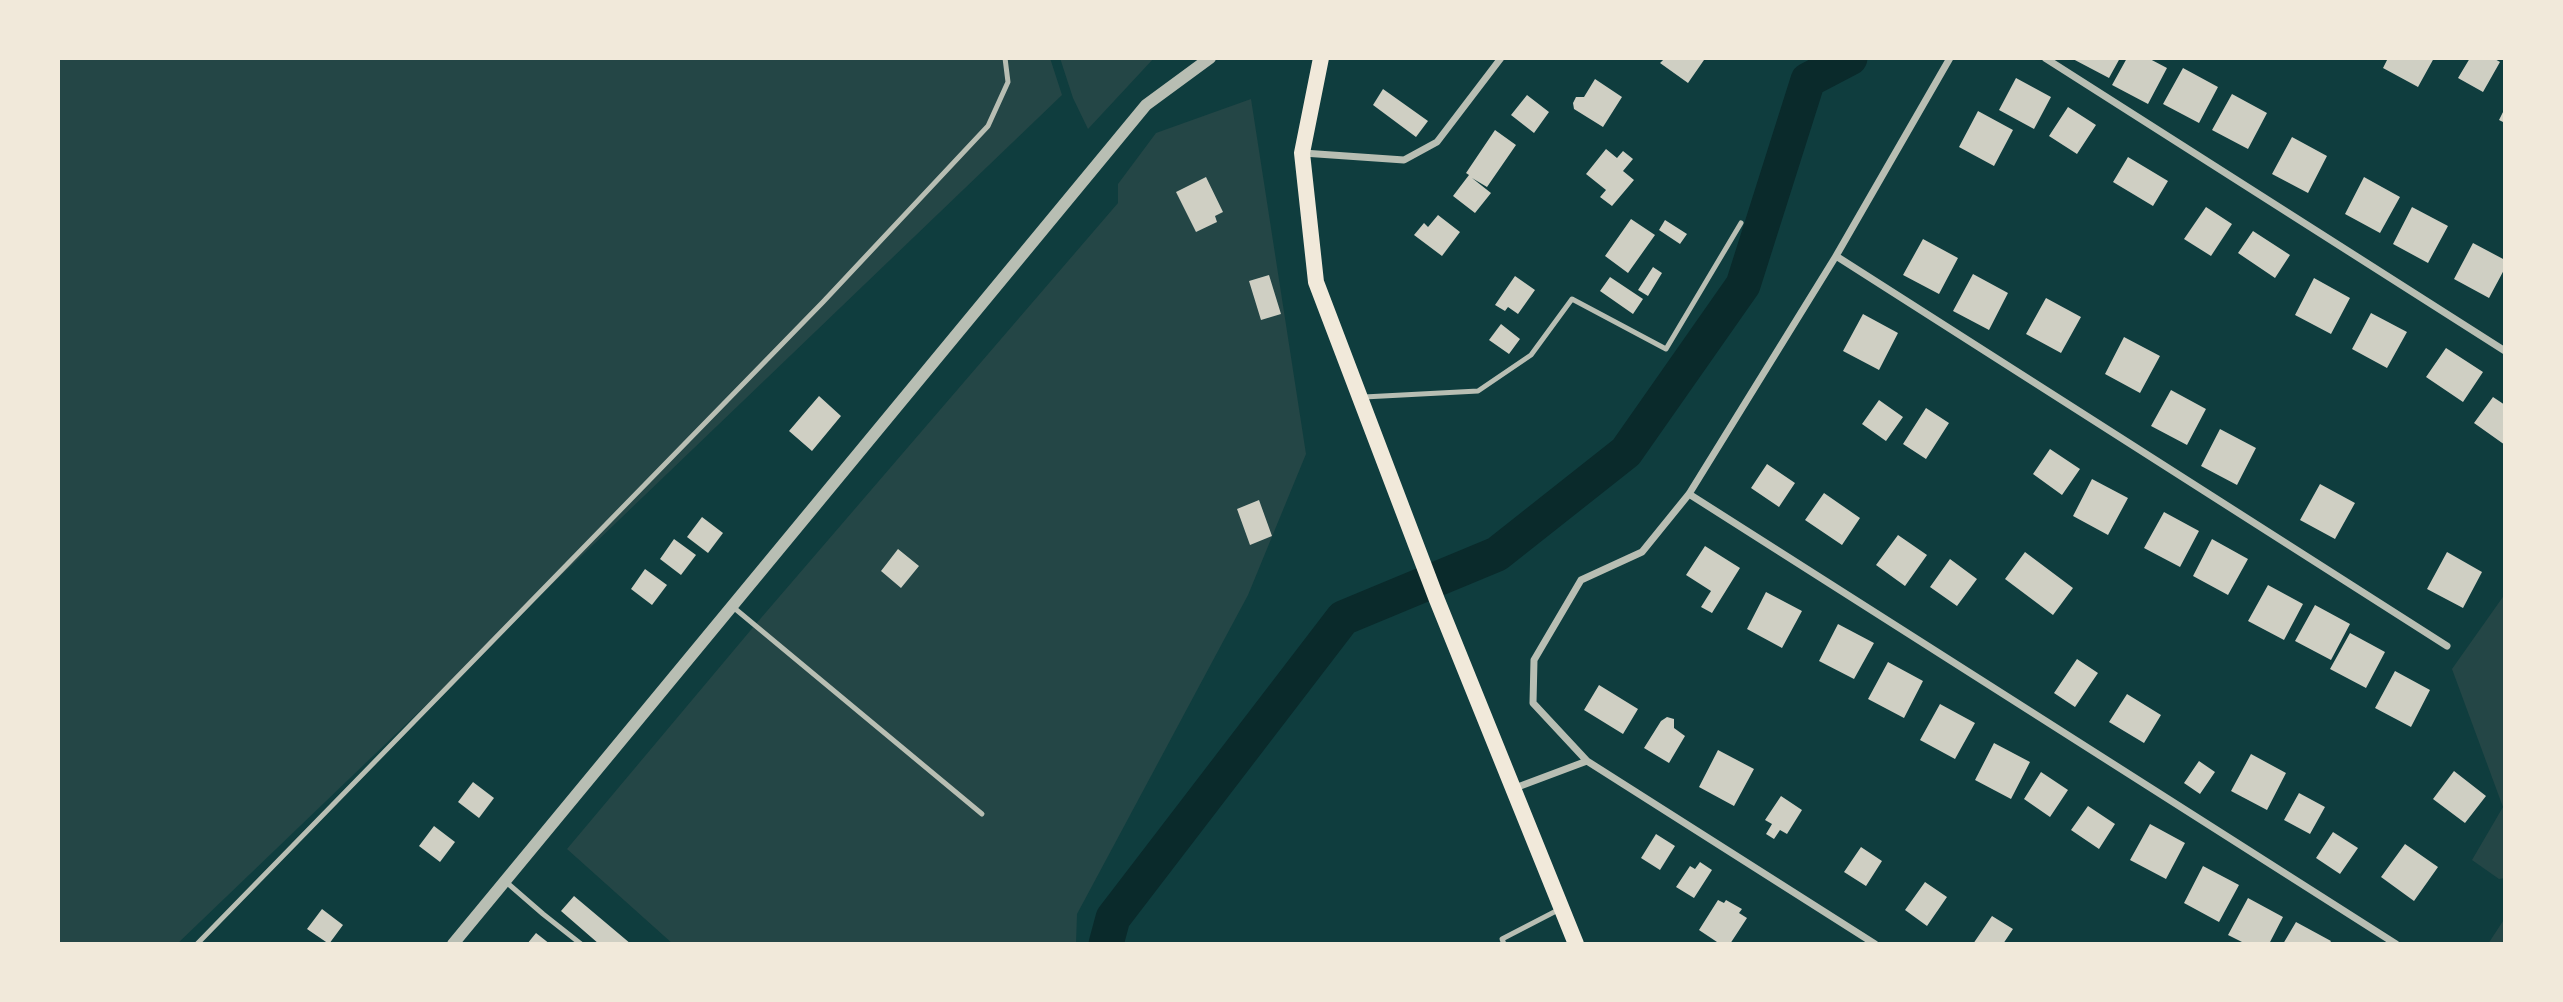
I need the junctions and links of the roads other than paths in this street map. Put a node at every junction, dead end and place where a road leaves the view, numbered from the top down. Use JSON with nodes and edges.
{"nodes":[{"id":1,"x":1005,"y":58,"type":"edge"},
{"id":2,"x":1210,"y":58,"type":"edge"},
{"id":3,"x":1321,"y":58,"type":"edge"},
{"id":4,"x":1501,"y":58,"type":"edge"},
{"id":5,"x":1950,"y":58,"type":"edge"},
{"id":6,"x":2045,"y":58,"type":"edge"},
{"id":7,"x":1302,"y":153,"type":"junction"},
{"id":8,"x":1741,"y":223,"type":"dead end"},
{"id":9,"x":1836,"y":256,"type":"junction"},
{"id":10,"x":2505,"y":351,"type":"edge"},
{"id":11,"x":1360,"y":397,"type":"junction"},
{"id":12,"x":1689,"y":494,"type":"junction"},
{"id":13,"x":731,"y":605,"type":"junction"},
{"id":14,"x":2447,"y":646,"type":"dead end"},
{"id":15,"x":1587,"y":761,"type":"junction"},
{"id":16,"x":1514,"y":788,"type":"junction"},
{"id":17,"x":982,"y":814,"type":"dead end"},
{"id":18,"x":505,"y":881,"type":"junction"},
{"id":19,"x":1562,"y":908,"type":"junction"},
{"id":20,"x":572,"y":937,"type":"junction"},
{"id":21,"x":1503,"y":942,"type":"edge"},
{"id":22,"x":197,"y":944,"type":"edge"},
{"id":23,"x":453,"y":944,"type":"edge"},
{"id":24,"x":566,"y":944,"type":"edge"},
{"id":25,"x":581,"y":944,"type":"edge"},
{"id":26,"x":1495,"y":944,"type":"edge"},
{"id":27,"x":1576,"y":944,"type":"edge"},
{"id":28,"x":1875,"y":944,"type":"edge"},
{"id":29,"x":2396,"y":944,"type":"edge"}],
"edges":[{"from":1,"to":22,"type":"lane"},
{"from":2,"to":13,"type":"street"},
{"from":3,"to":7,"type":"main road"},
{"from":4,"to":7,"type":"street"},
{"from":5,"to":9,"type":"street"},
{"from":6,"to":10,"type":"street"},
{"from":7,"to":11,"type":"main road"},
{"from":8,"to":11,"type":"lane"},
{"from":9,"to":12,"type":"street"},
{"from":9,"to":14,"type":"street"},
{"from":11,"to":16,"type":"main road"},
{"from":12,"to":15,"type":"street"},
{"from":12,"to":29,"type":"street"},
{"from":13,"to":17,"type":"lane"},
{"from":13,"to":18,"type":"street"},
{"from":15,"to":16,"type":"street"},
{"from":15,"to":28,"type":"street"},
{"from":16,"to":19,"type":"main road"},
{"from":18,"to":20,"type":"lane"},
{"from":18,"to":23,"type":"street"},
{"from":19,"to":21,"type":"lane"},
{"from":19,"to":27,"type":"main road"},
{"from":20,"to":24,"type":"lane"},
{"from":20,"to":25,"type":"lane"},
{"from":21,"to":26,"type":"lane"}]}
